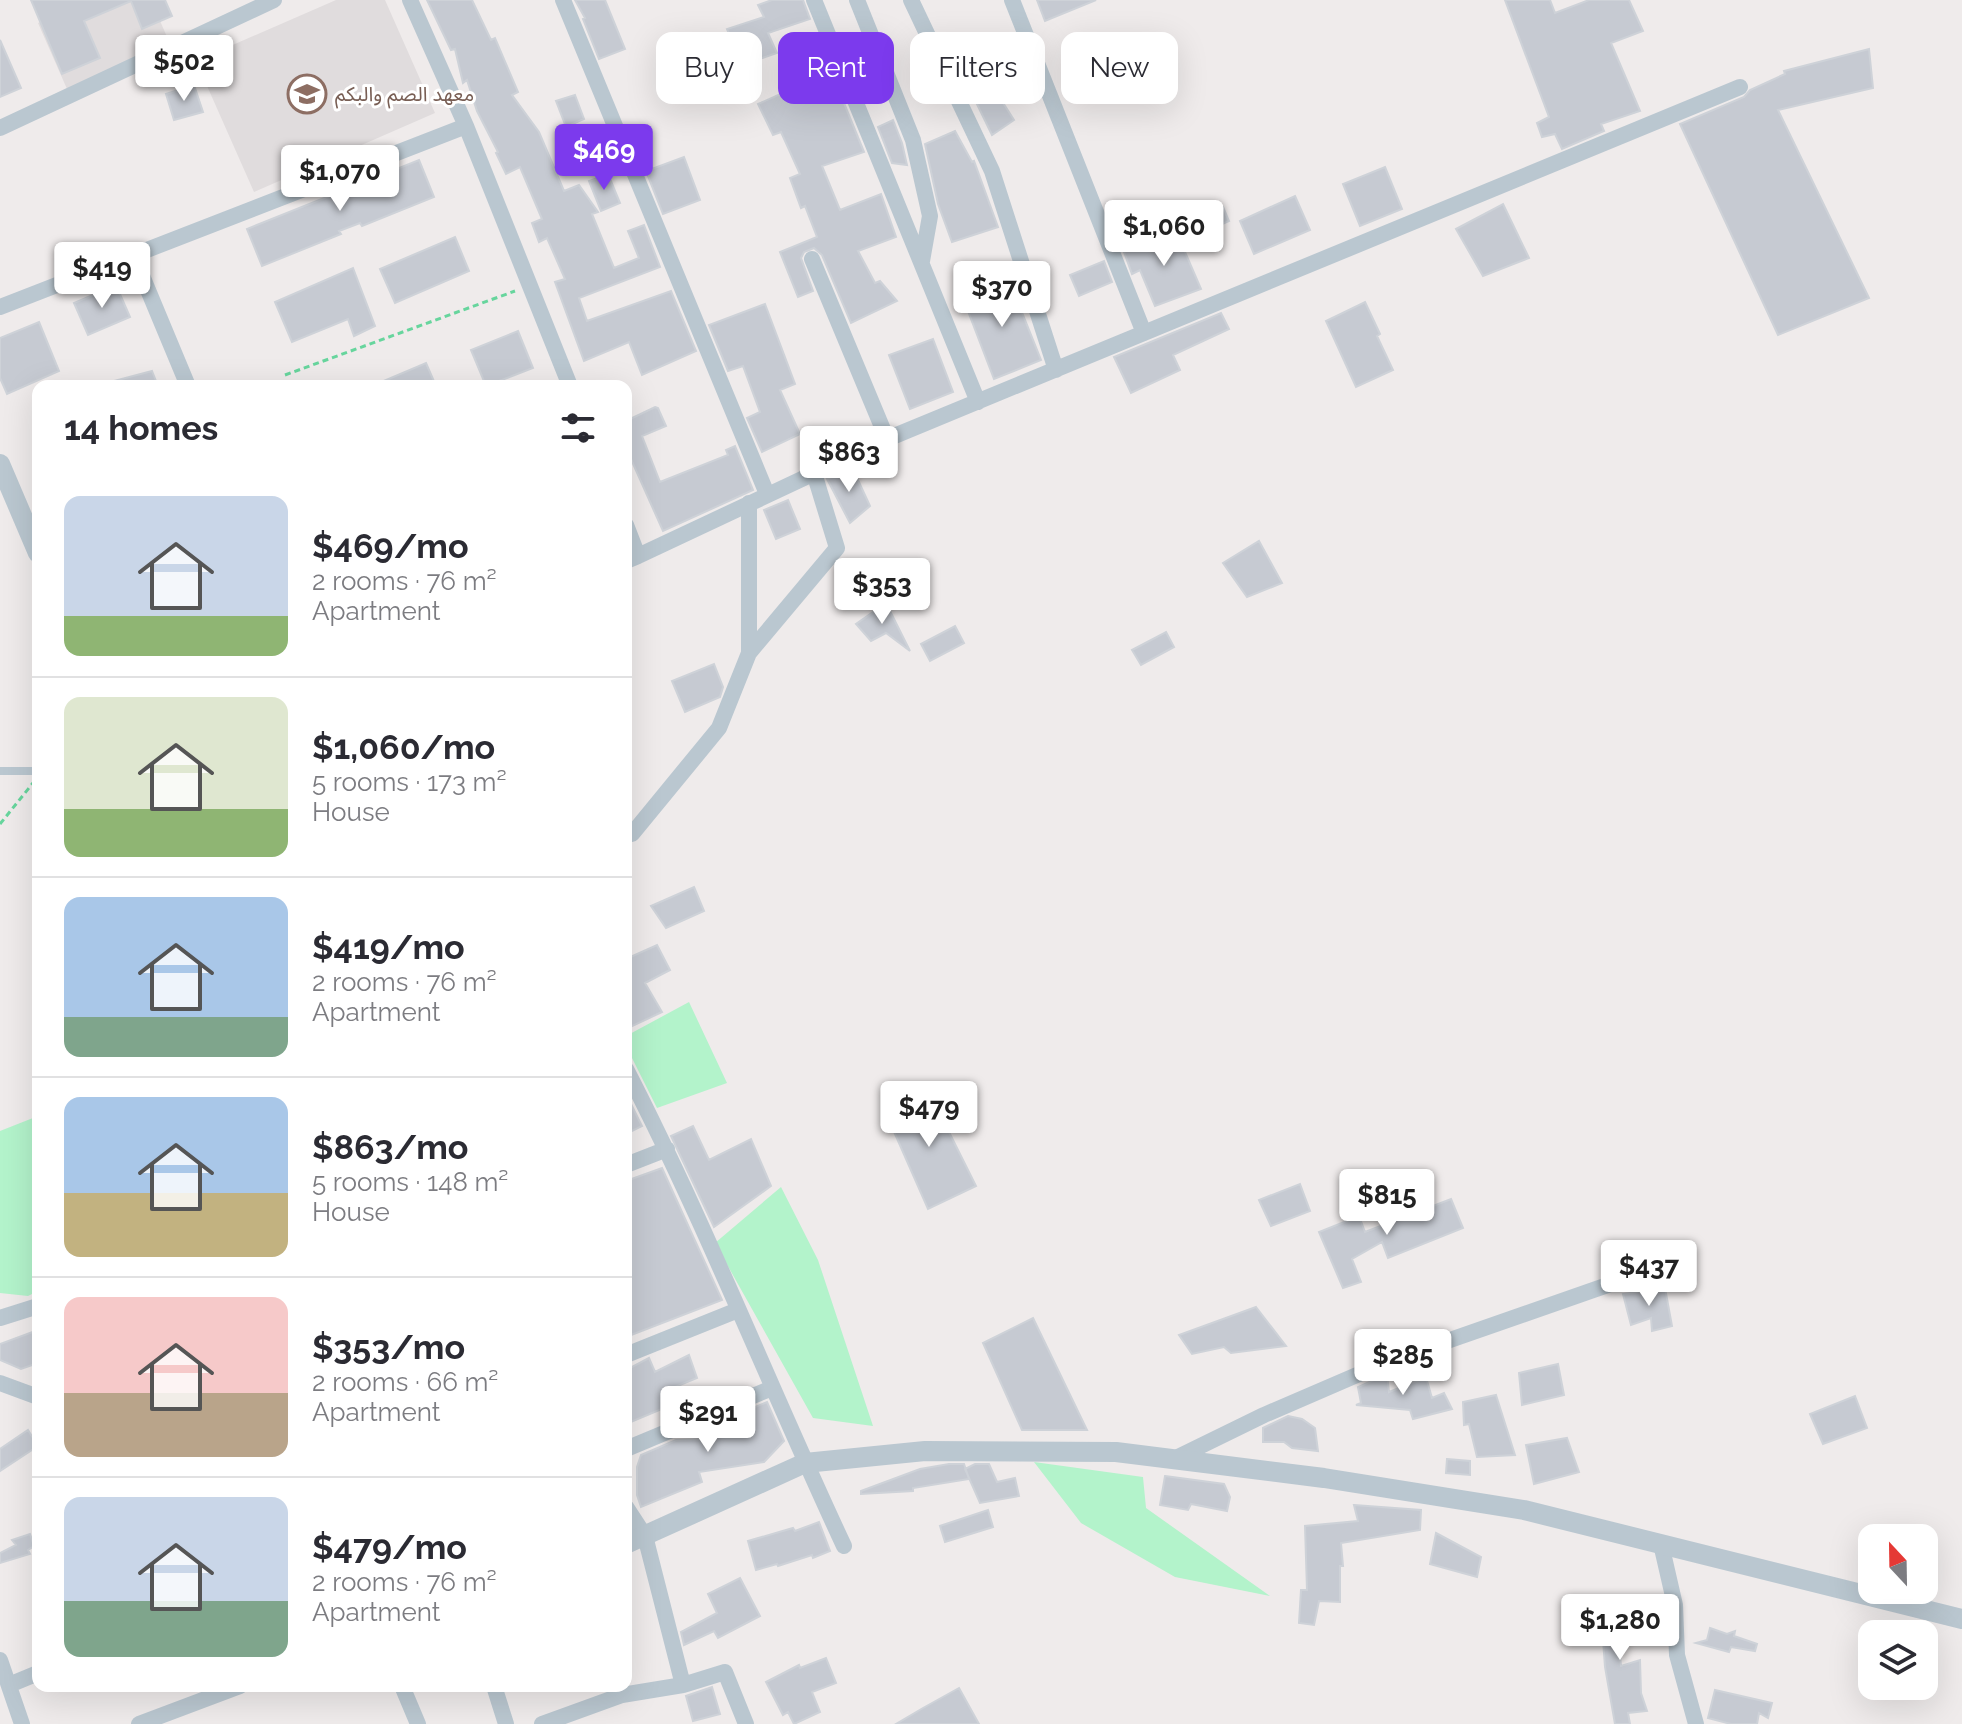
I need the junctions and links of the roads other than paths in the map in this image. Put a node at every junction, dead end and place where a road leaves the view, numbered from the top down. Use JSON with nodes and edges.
{"nodes":[{"id":1,"x":274,"y":0,"type":"edge"},
{"id":2,"x":410,"y":0,"type":"edge"},
{"id":3,"x":563,"y":0,"type":"edge"},
{"id":4,"x":814,"y":0,"type":"edge"},
{"id":5,"x":857,"y":0,"type":"edge"},
{"id":6,"x":911,"y":0,"type":"edge"},
{"id":7,"x":1012,"y":0,"type":"edge"},
{"id":8,"x":1740,"y":87,"type":"dead end"},
{"id":9,"x":466,"y":126,"type":"junction"},
{"id":10,"x":0,"y":128,"type":"edge"},
{"id":11,"x":133,"y":254,"type":"junction"},
{"id":12,"x":812,"y":259,"type":"dead end"},
{"id":13,"x":922,"y":263,"type":"junction"},
{"id":14,"x":0,"y":307,"type":"edge"},
{"id":15,"x":1144,"y":333,"type":"junction"},
{"id":16,"x":1056,"y":370,"type":"junction"},
{"id":17,"x":186,"y":380,"type":"edge"},
{"id":18,"x":568,"y":380,"type":"edge"},
{"id":19,"x":978,"y":402,"type":"junction"},
{"id":20,"x":887,"y":439,"type":"junction"},
{"id":21,"x":0,"y":464,"type":"edge"},
{"id":22,"x":814,"y":473,"type":"junction"},
{"id":23,"x":767,"y":494,"type":"junction"},
{"id":24,"x":749,"y":503,"type":"junction"},
{"id":25,"x":32,"y":539,"type":"edge"},
{"id":26,"x":632,"y":558,"type":"edge"},
{"id":27,"x":749,"y":653,"type":"junction"},
{"id":28,"x":0,"y":771,"type":"edge"},
{"id":29,"x":32,"y":771,"type":"edge"},
{"id":30,"x":632,"y":834,"type":"edge"},
{"id":31,"x":632,"y":1081,"type":"edge"},
{"id":32,"x":667,"y":1149,"type":"junction"},
{"id":33,"x":632,"y":1163,"type":"edge"},
{"id":34,"x":1682,"y":1259,"type":"dead end"},
{"id":35,"x":0,"y":1308,"type":"edge"},
{"id":36,"x":32,"y":1308,"type":"edge"},
{"id":37,"x":738,"y":1310,"type":"junction"},
{"id":38,"x":18,"y":1312,"type":"junction"},
{"id":39,"x":0,"y":1318,"type":"edge"},
{"id":40,"x":632,"y":1353,"type":"edge"},
{"id":41,"x":0,"y":1383,"type":"edge"},
{"id":42,"x":772,"y":1388,"type":"junction"},
{"id":43,"x":32,"y":1395,"type":"edge"},
{"id":44,"x":632,"y":1446,"type":"edge"},
{"id":45,"x":1174,"y":1459,"type":"junction"},
{"id":46,"x":805,"y":1463,"type":"junction"},
{"id":47,"x":636,"y":1540,"type":"edge"},
{"id":48,"x":1661,"y":1544,"type":"junction"},
{"id":49,"x":844,"y":1546,"type":"dead end"},
{"id":50,"x":1962,"y":1619,"type":"edge"},
{"id":51,"x":0,"y":1660,"type":"edge"},
{"id":52,"x":32,"y":1675,"type":"edge"},
{"id":53,"x":9,"y":1685,"type":"junction"},
{"id":54,"x":683,"y":1685,"type":"junction"},
{"id":55,"x":224,"y":1692,"type":"edge"},
{"id":56,"x":405,"y":1692,"type":"edge"},
{"id":57,"x":496,"y":1692,"type":"edge"},
{"id":58,"x":22,"y":1724,"type":"edge"},
{"id":59,"x":139,"y":1724,"type":"edge"},
{"id":60,"x":418,"y":1724,"type":"edge"},
{"id":61,"x":506,"y":1724,"type":"edge"},
{"id":62,"x":547,"y":1724,"type":"edge"},
{"id":63,"x":746,"y":1724,"type":"edge"},
{"id":64,"x":1696,"y":1724,"type":"edge"}],
"edges":[{"from":1,"to":10,"type":"street"},
{"from":2,"to":9,"type":"street"},
{"from":3,"to":23,"type":"street"},
{"from":4,"to":13,"type":"street"},
{"from":5,"to":13,"type":"street"},
{"from":6,"to":16,"type":"street"},
{"from":7,"to":15,"type":"street"},
{"from":8,"to":15,"type":"street"},
{"from":9,"to":11,"type":"street"},
{"from":9,"to":18,"type":"street"},
{"from":11,"to":14,"type":"street"},
{"from":11,"to":17,"type":"street"},
{"from":12,"to":20,"type":"street"},
{"from":13,"to":19,"type":"street"},
{"from":15,"to":16,"type":"street"},
{"from":16,"to":19,"type":"street"},
{"from":19,"to":20,"type":"street"},
{"from":20,"to":22,"type":"street"},
{"from":21,"to":25,"type":"street"},
{"from":22,"to":23,"type":"street"},
{"from":22,"to":27,"type":"street"},
{"from":23,"to":24,"type":"street"},
{"from":24,"to":26,"type":"street"},
{"from":24,"to":27,"type":"street"},
{"from":27,"to":30,"type":"street"},
{"from":28,"to":29,"type":"lane"},
{"from":31,"to":32,"type":"street"},
{"from":32,"to":33,"type":"street"},
{"from":32,"to":37,"type":"street"},
{"from":34,"to":45,"type":"street"},
{"from":35,"to":38,"type":"lane"},
{"from":36,"to":38,"type":"street"},
{"from":37,"to":40,"type":"street"},
{"from":37,"to":42,"type":"street"},
{"from":38,"to":39,"type":"street"},
{"from":41,"to":43,"type":"street"},
{"from":42,"to":44,"type":"street"},
{"from":42,"to":46,"type":"street"},
{"from":45,"to":46,"type":"street"},
{"from":45,"to":48,"type":"street"},
{"from":46,"to":47,"type":"street"},
{"from":46,"to":49,"type":"street"},
{"from":47,"to":54,"type":"street"},
{"from":48,"to":50,"type":"street"},
{"from":48,"to":64,"type":"street"},
{"from":51,"to":53,"type":"street"},
{"from":52,"to":53,"type":"street"},
{"from":53,"to":58,"type":"street"},
{"from":54,"to":62,"type":"street"},
{"from":54,"to":63,"type":"street"},
{"from":55,"to":59,"type":"street"},
{"from":56,"to":60,"type":"street"},
{"from":57,"to":61,"type":"street"}]}
